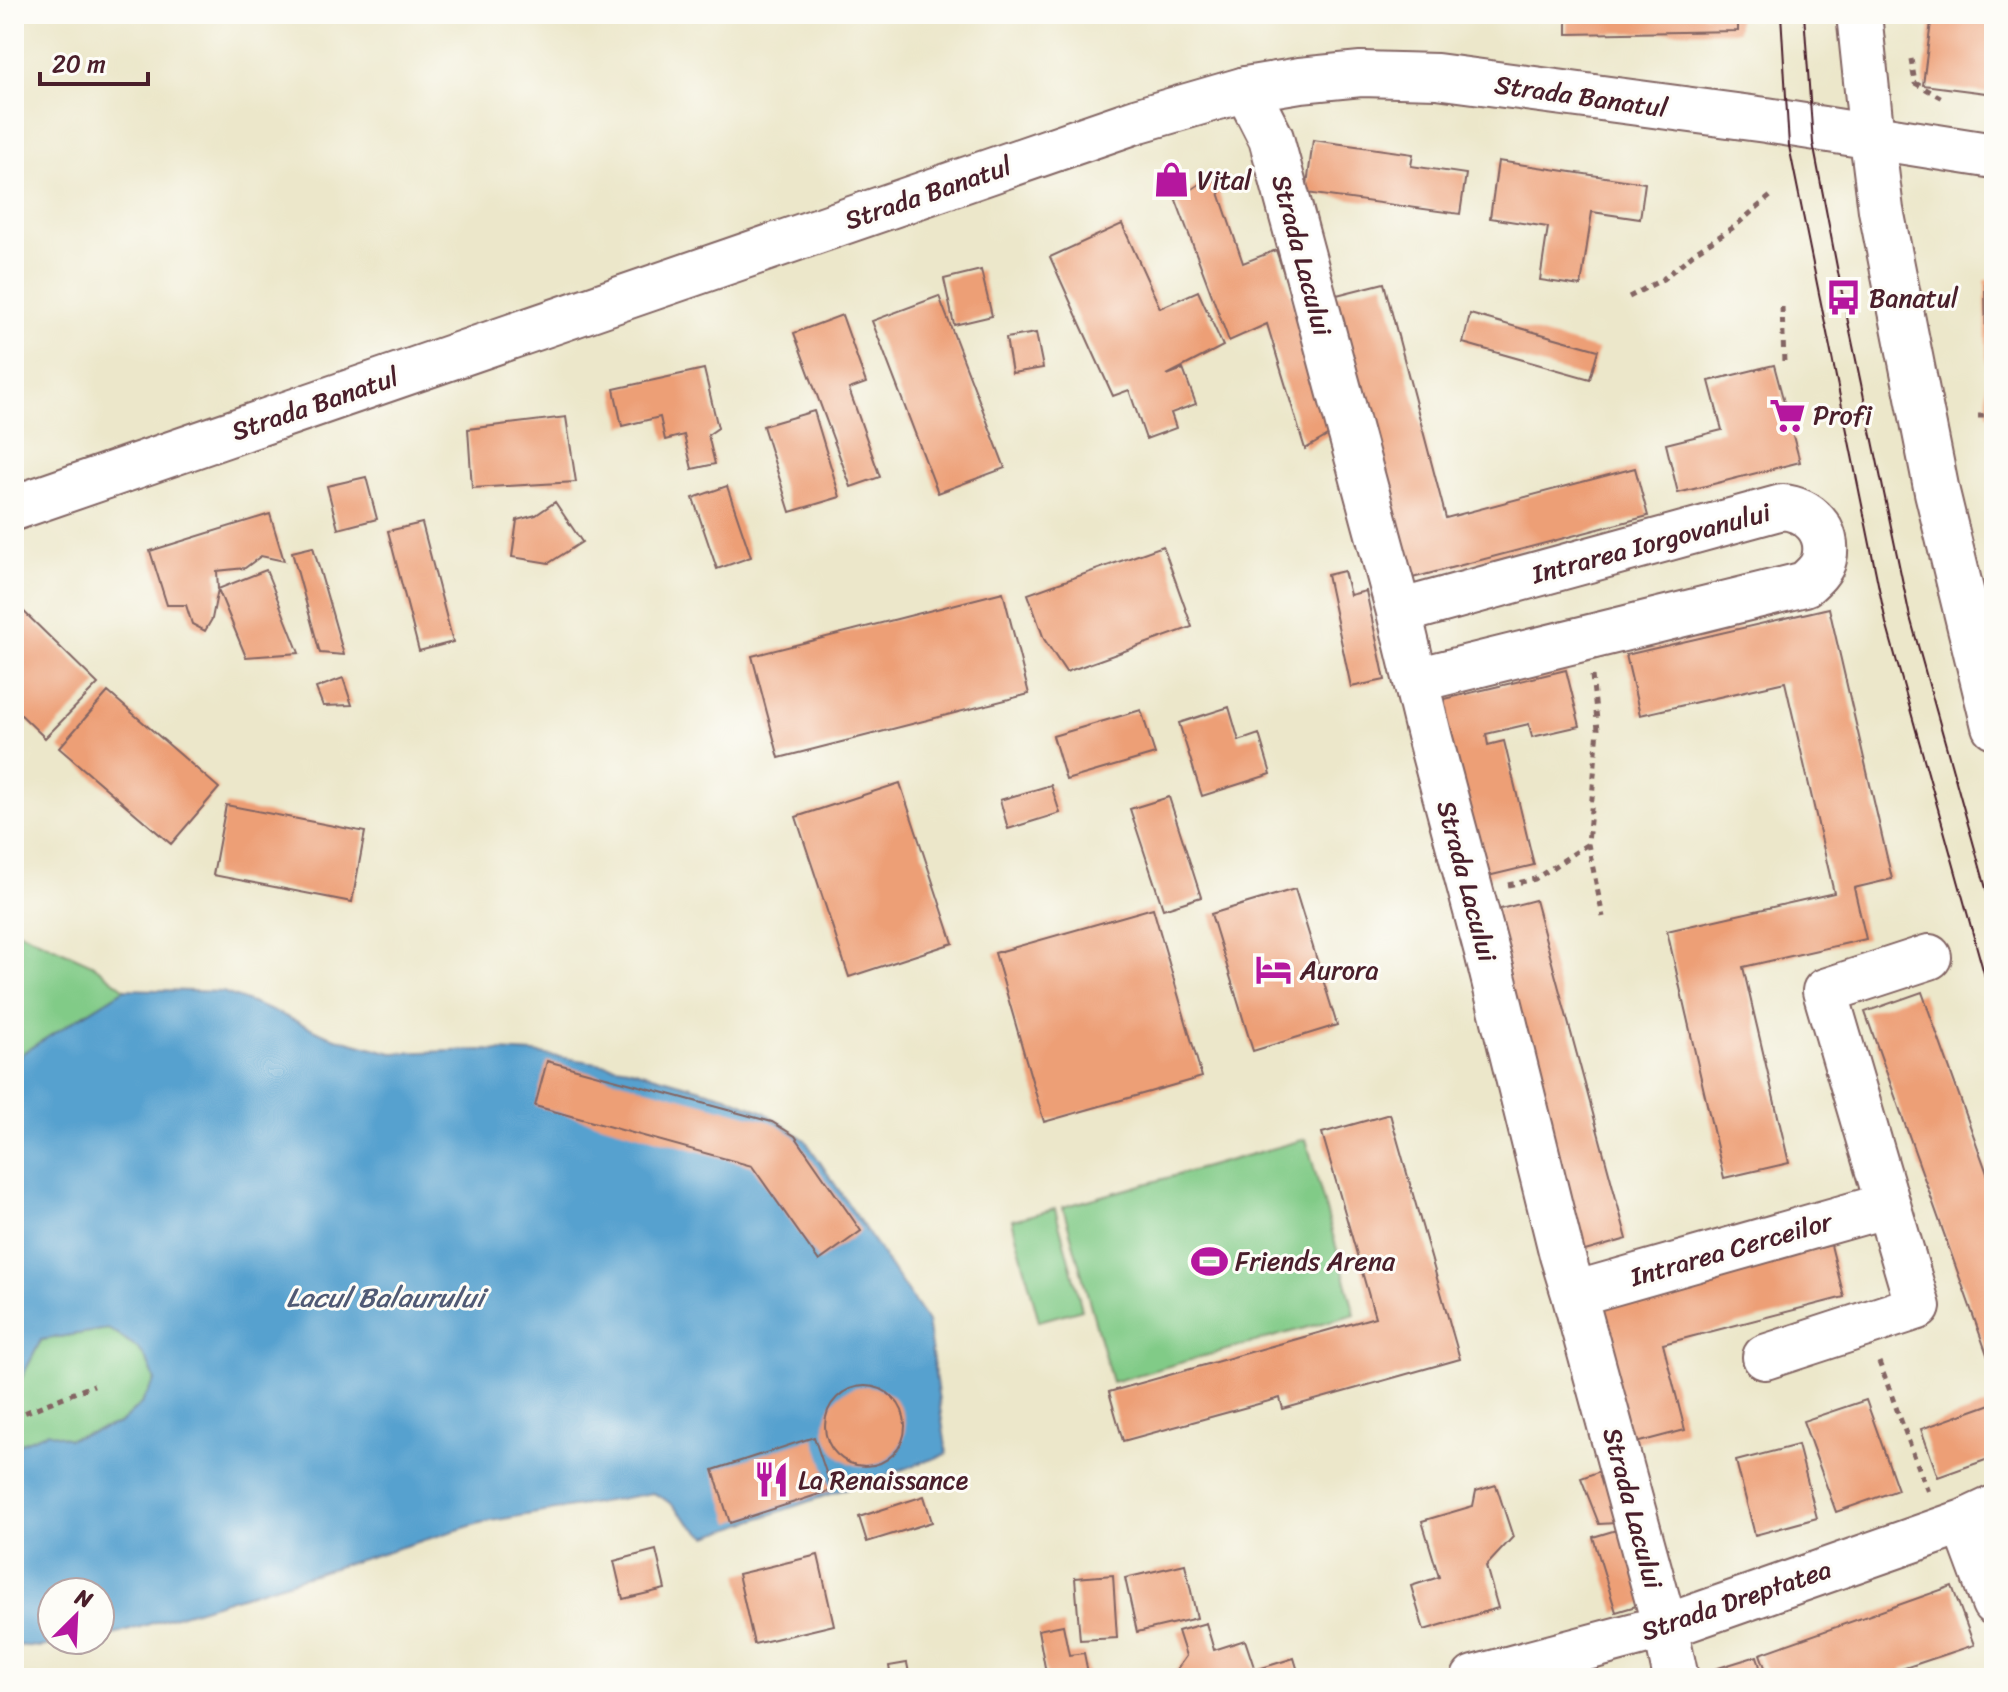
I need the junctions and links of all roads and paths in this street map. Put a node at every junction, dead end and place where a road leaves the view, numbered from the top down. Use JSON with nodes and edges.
{"nodes":[{"id":1,"x":1859,"y":14,"type":"edge"},
{"id":2,"x":1911,"y":59,"type":"dead end"},
{"id":3,"x":1246,"y":89,"type":"junction"},
{"id":4,"x":1942,"y":98,"type":"dead end"},
{"id":5,"x":1872,"y":138,"type":"junction"},
{"id":6,"x":1994,"y":156,"type":"edge"},
{"id":7,"x":1774,"y":193,"type":"dead end"},
{"id":8,"x":1629,"y":297,"type":"dead end"},
{"id":9,"x":1782,"y":307,"type":"dead end"},
{"id":10,"x":1784,"y":363,"type":"dead end"},
{"id":11,"x":1978,"y":416,"type":"dead end"},
{"id":12,"x":1994,"y":416,"type":"edge"},
{"id":13,"x":14,"y":508,"type":"edge"},
{"id":14,"x":1399,"y":612,"type":"junction"},
{"id":15,"x":1587,"y":637,"type":"junction"},
{"id":16,"x":1416,"y":680,"type":"junction"},
{"id":17,"x":1994,"y":726,"type":"edge"},
{"id":18,"x":1588,"y":844,"type":"junction"},
{"id":19,"x":1471,"y":895,"type":"junction"},
{"id":20,"x":1603,"y":917,"type":"dead end"},
{"id":21,"x":1929,"y":957,"type":"dead end"},
{"id":22,"x":1888,"y":1205,"type":"junction"},
{"id":23,"x":1574,"y":1294,"type":"junction"},
{"id":24,"x":1865,"y":1324,"type":"junction"},
{"id":25,"x":1765,"y":1357,"type":"dead end"},
{"id":26,"x":94,"y":1385,"type":"dead end"},
{"id":27,"x":14,"y":1417,"type":"edge"},
{"id":28,"x":1967,"y":1520,"type":"edge"},
{"id":29,"x":1994,"y":1603,"type":"edge"},
{"id":30,"x":1665,"y":1627,"type":"junction"},
{"id":31,"x":1474,"y":1678,"type":"edge"},
{"id":32,"x":1676,"y":1678,"type":"edge"}],
"edges":[{"from":1,"to":5,"type":"main road"},
{"from":2,"to":4,"type":"path"},
{"from":3,"to":5,"type":"main road","name":"Strada Banatul"},
{"from":3,"to":13,"type":"main road","name":"Strada Banatul"},
{"from":3,"to":14,"type":"main road","name":"Strada Lacului"},
{"from":5,"to":6,"type":"main road","name":"Strada Banatul"},
{"from":5,"to":17,"type":"main road"},
{"from":7,"to":8,"type":"path"},
{"from":9,"to":10,"type":"path"},
{"from":11,"to":12,"type":"path"},
{"from":14,"to":15,"type":"main road","name":"Intrarea Iorgovanului"},
{"from":14,"to":16,"type":"main road","name":"Strada Lacului"},
{"from":15,"to":16,"type":"main road","name":"Intrarea Iorgovanului"},
{"from":15,"to":18,"type":"path"},
{"from":16,"to":19,"type":"main road","name":"Strada Lacului"},
{"from":18,"to":19,"type":"path"},
{"from":18,"to":20,"type":"path"},
{"from":19,"to":23,"type":"main road","name":"Strada Lacului"},
{"from":21,"to":22,"type":"main road"},
{"from":22,"to":23,"type":"main road","name":"Intrarea Cerceilor"},
{"from":22,"to":24,"type":"main road"},
{"from":23,"to":30,"type":"main road","name":"Strada Lacului"},
{"from":24,"to":25,"type":"main road"},
{"from":24,"to":28,"type":"path"},
{"from":26,"to":27,"type":"path"},
{"from":28,"to":29,"type":"main road"},
{"from":28,"to":30,"type":"main road","name":"Strada Dreptatea"},
{"from":30,"to":31,"type":"main road","name":"Strada Dreptatea"},
{"from":30,"to":32,"type":"main road","name":"Strada Lacului"}]}
